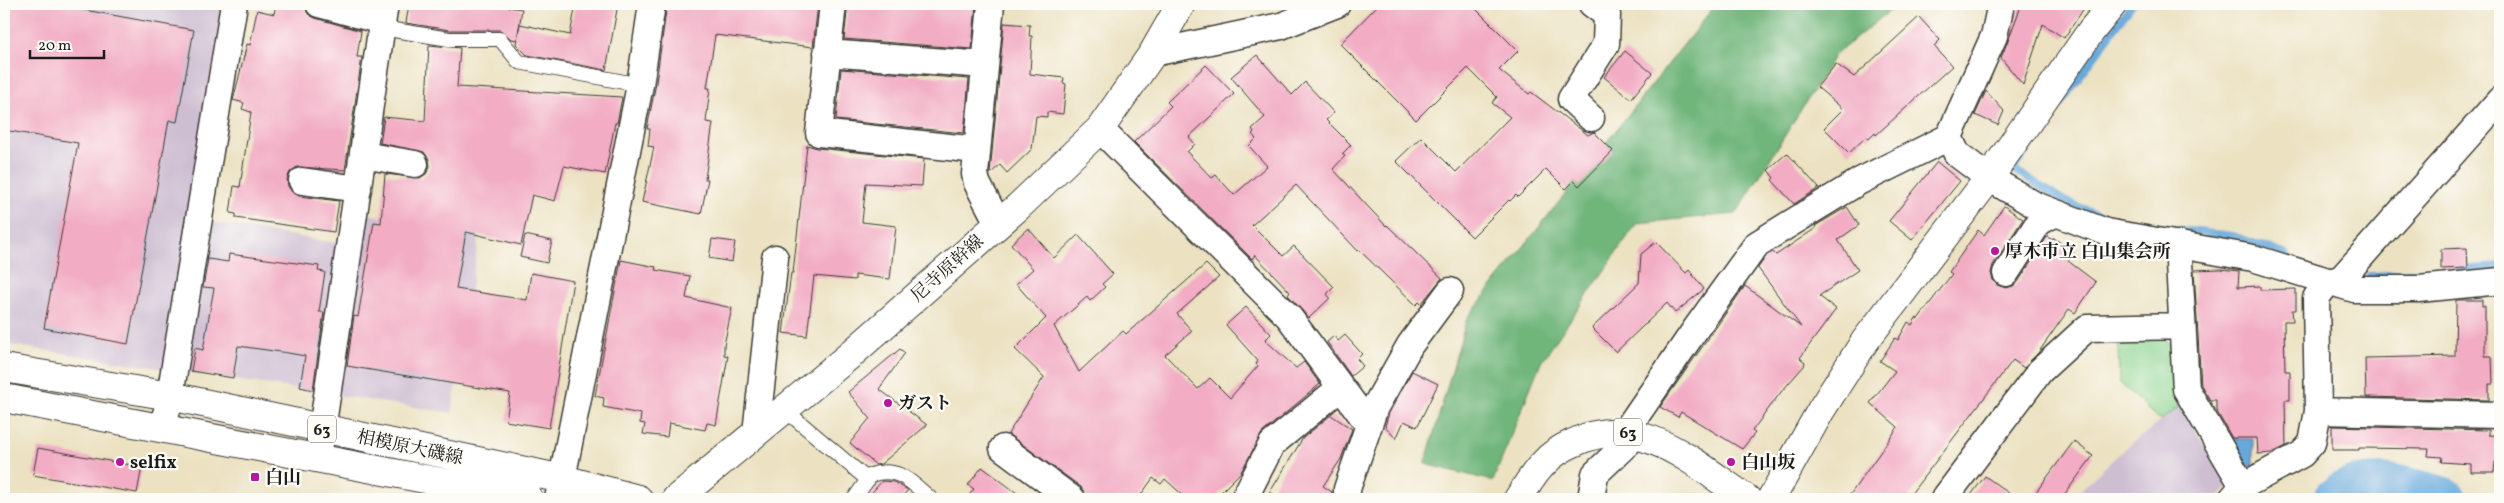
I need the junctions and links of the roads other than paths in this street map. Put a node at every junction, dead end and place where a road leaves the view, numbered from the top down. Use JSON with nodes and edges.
{"nodes":[{"id":1,"x":234,"y":4,"type":"edge"},
{"id":2,"x":319,"y":4,"type":"edge"},
{"id":3,"x":652,"y":4,"type":"edge"},
{"id":4,"x":833,"y":4,"type":"edge"},
{"id":5,"x":991,"y":4,"type":"edge"},
{"id":6,"x":1181,"y":4,"type":"edge"},
{"id":7,"x":1337,"y":4,"type":"edge"},
{"id":8,"x":1592,"y":4,"type":"edge"},
{"id":9,"x":2001,"y":4,"type":"edge"},
{"id":10,"x":2113,"y":4,"type":"edge"},
{"id":11,"x":1281,"y":15,"type":"edge"},
{"id":12,"x":383,"y":18,"type":"edge"},
{"id":13,"x":827,"y":53,"type":"junction"},
{"id":14,"x":1153,"y":53,"type":"junction"},
{"id":15,"x":985,"y":65,"type":"junction"},
{"id":16,"x":640,"y":85,"type":"junction"},
{"id":17,"x":2500,"y":100,"type":"edge"},
{"id":18,"x":1591,"y":118,"type":"dead end"},
{"id":19,"x":1100,"y":129,"type":"junction"},
{"id":20,"x":1949,"y":137,"type":"junction"},
{"id":21,"x":977,"y":150,"type":"junction"},
{"id":22,"x":363,"y":155,"type":"junction"},
{"id":23,"x":415,"y":164,"type":"dead end"},
{"id":24,"x":1989,"y":178,"type":"junction"},
{"id":25,"x":302,"y":181,"type":"dead end"},
{"id":26,"x":358,"y":189,"type":"junction"},
{"id":27,"x":2056,"y":212,"type":"junction"},
{"id":28,"x":998,"y":223,"type":"junction"},
{"id":29,"x":2178,"y":244,"type":"junction"},
{"id":30,"x":775,"y":258,"type":"dead end"},
{"id":31,"x":2006,"y":273,"type":"dead end"},
{"id":32,"x":2339,"y":277,"type":"junction"},
{"id":33,"x":2500,"y":281,"type":"edge"},
{"id":34,"x":1450,"y":291,"type":"dead end"},
{"id":35,"x":2182,"y":326,"type":"junction"},
{"id":36,"x":4,"y":368,"type":"edge"},
{"id":37,"x":1340,"y":388,"type":"junction"},
{"id":38,"x":170,"y":396,"type":"junction"},
{"id":39,"x":4,"y":398,"type":"edge"},
{"id":40,"x":785,"y":410,"type":"junction"},
{"id":41,"x":2318,"y":411,"type":"junction"},
{"id":42,"x":2500,"y":415,"type":"edge"},
{"id":43,"x":1369,"y":425,"type":"junction"},
{"id":44,"x":163,"y":428,"type":"junction"},
{"id":45,"x":323,"y":429,"type":"junction"},
{"id":46,"x":756,"y":433,"type":"junction"},
{"id":47,"x":1631,"y":433,"type":"junction"},
{"id":48,"x":1004,"y":448,"type":"dead end"},
{"id":49,"x":318,"y":458,"type":"junction"},
{"id":50,"x":868,"y":480,"type":"junction"},
{"id":51,"x":561,"y":489,"type":"edge"},
{"id":52,"x":2238,"y":493,"type":"edge"},
{"id":53,"x":529,"y":499,"type":"edge"},
{"id":54,"x":638,"y":499,"type":"edge"},
{"id":55,"x":676,"y":499,"type":"edge"},
{"id":56,"x":854,"y":499,"type":"edge"},
{"id":57,"x":931,"y":499,"type":"edge"},
{"id":58,"x":1072,"y":499,"type":"edge"},
{"id":59,"x":1244,"y":499,"type":"edge"},
{"id":60,"x":1347,"y":499,"type":"edge"},
{"id":61,"x":1518,"y":499,"type":"edge"},
{"id":62,"x":1591,"y":499,"type":"edge"},
{"id":63,"x":1747,"y":499,"type":"edge"},
{"id":64,"x":1770,"y":499,"type":"edge"},
{"id":65,"x":1944,"y":499,"type":"edge"}],
"edges":[{"from":1,"to":38,"type":"street"},
{"from":2,"to":12,"type":"street"},
{"from":3,"to":16,"type":"street"},
{"from":4,"to":13,"type":"street"},
{"from":5,"to":15,"type":"street"},
{"from":6,"to":14,"type":"main road","name":"尼寺原幹線"},
{"from":7,"to":11,"type":"street"},
{"from":8,"to":18,"type":"street"},
{"from":9,"to":20,"type":"street"},
{"from":10,"to":24,"type":"main road"},
{"from":11,"to":14,"type":"street"},
{"from":12,"to":16,"type":"lane"},
{"from":12,"to":22,"type":"street"},
{"from":13,"to":15,"type":"street"},
{"from":13,"to":21,"type":"street"},
{"from":14,"to":19,"type":"main road","name":"尼寺原幹線"},
{"from":15,"to":21,"type":"street"},
{"from":16,"to":51,"type":"street"},
{"from":17,"to":32,"type":"street"},
{"from":19,"to":28,"type":"main road","name":"尼寺原幹線"},
{"from":19,"to":37,"type":"street"},
{"from":20,"to":24,"type":"street"},
{"from":20,"to":47,"type":"street"},
{"from":21,"to":28,"type":"street"},
{"from":22,"to":23,"type":"street"},
{"from":22,"to":26,"type":"street"},
{"from":24,"to":27,"type":"street"},
{"from":24,"to":64,"type":"main road"},
{"from":25,"to":26,"type":"street"},
{"from":26,"to":45,"type":"street"},
{"from":27,"to":29,"type":"street"},
{"from":27,"to":31,"type":"street"},
{"from":28,"to":40,"type":"main road","name":"尼寺原幹線"},
{"from":29,"to":32,"type":"street"},
{"from":29,"to":35,"type":"street"},
{"from":30,"to":46,"type":"street"},
{"from":32,"to":33,"type":"street"},
{"from":32,"to":41,"type":"street"},
{"from":34,"to":43,"type":"street"},
{"from":35,"to":52,"type":"street"},
{"from":35,"to":65,"type":"street"},
{"from":36,"to":38,"type":"main road","name":"相模原大磯線","number":"63"},
{"from":37,"to":43,"type":"street"},
{"from":37,"to":59,"type":"street"},
{"from":38,"to":44,"type":"street"},
{"from":38,"to":45,"type":"main road","name":"相模原大磯線","number":"63"},
{"from":39,"to":44,"type":"main road","name":"相模原大磯線","number":"63"},
{"from":40,"to":46,"type":"main road","name":"尼寺原幹線"},
{"from":40,"to":50,"type":"lane"},
{"from":41,"to":42,"type":"street"},
{"from":41,"to":52,"type":"street"},
{"from":43,"to":60,"type":"street"},
{"from":44,"to":49,"type":"main road","name":"相模原大磯線","number":"63"},
{"from":45,"to":49,"type":"street"},
{"from":45,"to":51,"type":"main road","name":"相模原大磯線","number":"63"},
{"from":46,"to":55,"type":"main road","name":"尼寺原幹線"},
{"from":47,"to":61,"type":"main road","number":"63"},
{"from":47,"to":62,"type":"street"},
{"from":47,"to":63,"type":"main road","number":"63"},
{"from":48,"to":58,"type":"street"},
{"from":49,"to":53,"type":"main road","name":"相模原大磯線","number":"63"},
{"from":50,"to":56,"type":"lane"},
{"from":50,"to":57,"type":"lane"},
{"from":51,"to":54,"type":"main road","name":"相模原大磯線","number":"63"}]}
